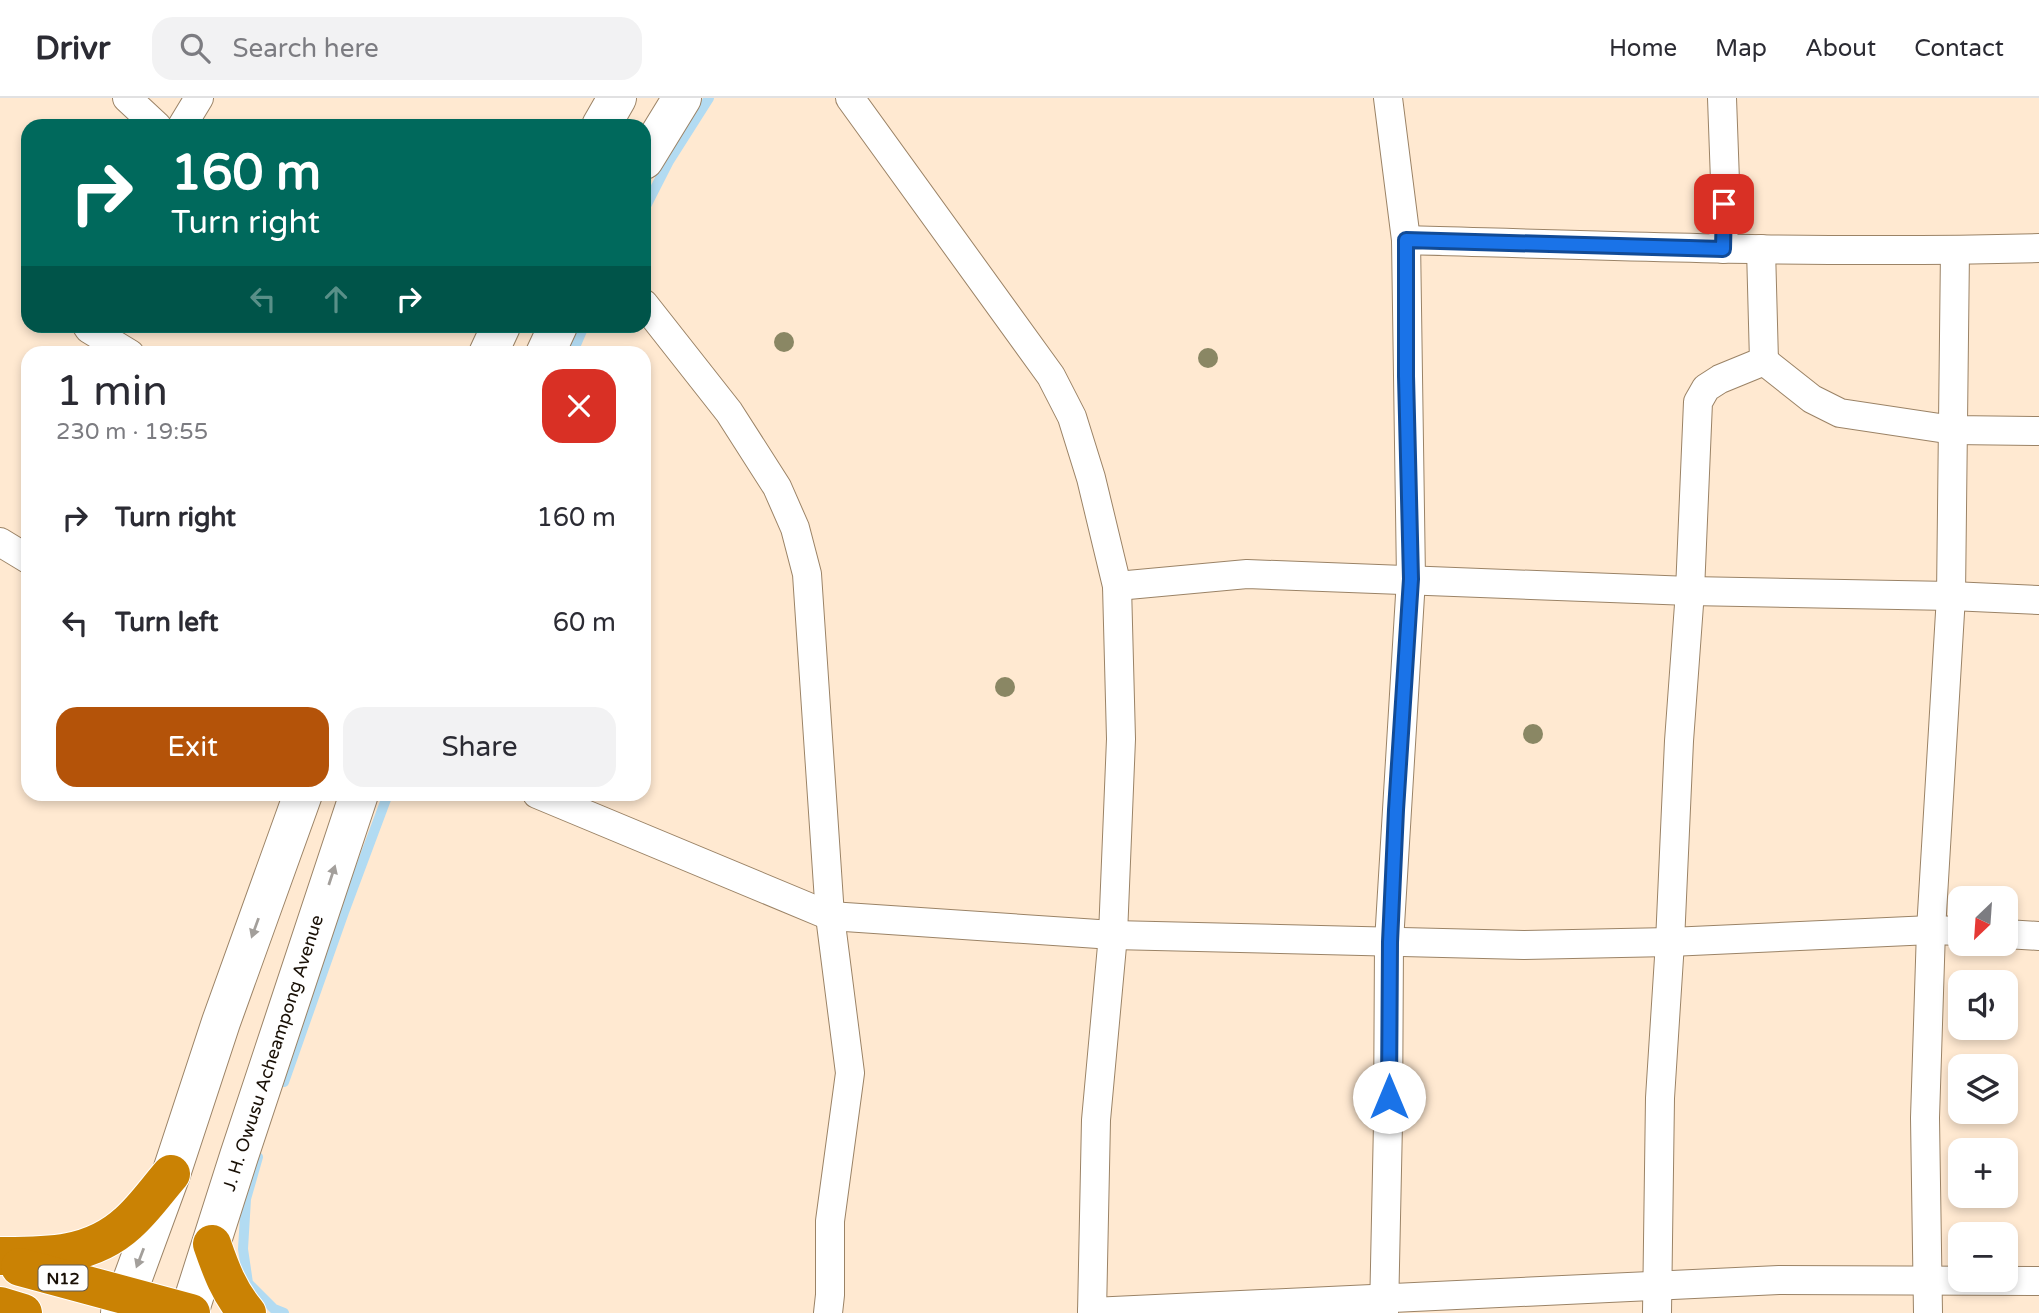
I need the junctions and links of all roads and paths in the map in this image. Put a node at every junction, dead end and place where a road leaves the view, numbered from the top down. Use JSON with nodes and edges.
{"nodes":[{"id":1,"x":127,"y":98,"type":"edge"},
{"id":2,"x":199,"y":98,"type":"edge"},
{"id":3,"x":617,"y":98,"type":"edge"},
{"id":4,"x":681,"y":98,"type":"edge"},
{"id":5,"x":850,"y":98,"type":"edge"},
{"id":6,"x":1388,"y":98,"type":"edge"},
{"id":7,"x":1722,"y":98,"type":"edge"},
{"id":8,"x":150,"y":119,"type":"edge"},
{"id":9,"x":186,"y":119,"type":"edge"},
{"id":10,"x":605,"y":119,"type":"edge"},
{"id":11,"x":651,"y":148,"type":"edge"},
{"id":12,"x":1406,"y":240,"type":"junction"},
{"id":13,"x":2039,"y":248,"type":"edge"},
{"id":14,"x":1723,"y":249,"type":"junction"},
{"id":15,"x":1761,"y":249,"type":"junction"},
{"id":16,"x":1955,"y":250,"type":"junction"},
{"id":17,"x":651,"y":313,"type":"edge"},
{"id":18,"x":96,"y":333,"type":"edge"},
{"id":19,"x":117,"y":346,"type":"edge"},
{"id":20,"x":1764,"y":361,"type":"junction"},
{"id":21,"x":1953,"y":430,"type":"junction"},
{"id":22,"x":2039,"y":431,"type":"edge"},
{"id":23,"x":0,"y":542,"type":"edge"},
{"id":24,"x":21,"y":555,"type":"edge"},
{"id":25,"x":1411,"y":579,"type":"junction"},
{"id":26,"x":1117,"y":586,"type":"junction"},
{"id":27,"x":1690,"y":591,"type":"junction"},
{"id":28,"x":1951,"y":596,"type":"junction"},
{"id":29,"x":2039,"y":600,"type":"edge"},
{"id":30,"x":300,"y":801,"type":"edge"},
{"id":31,"x":357,"y":801,"type":"edge"},
{"id":32,"x":554,"y":801,"type":"edge"},
{"id":33,"x":830,"y":916,"type":"junction"},
{"id":34,"x":1931,"y":930,"type":"junction"},
{"id":35,"x":1948,"y":931,"type":"edge"},
{"id":36,"x":1113,"y":935,"type":"junction"},
{"id":37,"x":2018,"y":935,"type":"edge"},
{"id":38,"x":2039,"y":936,"type":"edge"},
{"id":39,"x":1390,"y":942,"type":"junction"},
{"id":40,"x":1670,"y":942,"type":"junction"},
{"id":41,"x":171,"y":1174,"type":"junction"},
{"id":42,"x":212,"y":1244,"type":"junction"},
{"id":43,"x":0,"y":1256,"type":"edge"},
{"id":44,"x":0,"y":1261,"type":"edge"},
{"id":45,"x":2039,"y":1281,"type":"edge"},
{"id":46,"x":1928,"y":1282,"type":"junction"},
{"id":47,"x":1656,"y":1285,"type":"junction"},
{"id":48,"x":123,"y":1304,"type":"edge"},
{"id":49,"x":0,"y":1306,"type":"edge"},
{"id":50,"x":1384,"y":1306,"type":"edge"},
{"id":51,"x":23,"y":1313,"type":"edge"},
{"id":52,"x":190,"y":1313,"type":"edge"},
{"id":53,"x":247,"y":1313,"type":"edge"},
{"id":54,"x":828,"y":1313,"type":"edge"},
{"id":55,"x":1092,"y":1313,"type":"edge"},
{"id":56,"x":1657,"y":1313,"type":"edge"},
{"id":57,"x":1928,"y":1313,"type":"edge"}],
"edges":[{"from":1,"to":8,"type":"street"},
{"from":2,"to":9,"type":"street"},
{"from":3,"to":10,"type":"street"},
{"from":4,"to":11,"type":"street"},
{"from":5,"to":26,"type":"street"},
{"from":6,"to":12,"type":"street"},
{"from":7,"to":14,"type":"street"},
{"from":12,"to":14,"type":"street"},
{"from":12,"to":25,"type":"street"},
{"from":13,"to":16,"type":"street"},
{"from":14,"to":15,"type":"street"},
{"from":15,"to":16,"type":"street"},
{"from":15,"to":20,"type":"street"},
{"from":16,"to":21,"type":"street"},
{"from":17,"to":33,"type":"street"},
{"from":18,"to":19,"type":"street"},
{"from":20,"to":21,"type":"street"},
{"from":20,"to":27,"type":"street"},
{"from":21,"to":22,"type":"street"},
{"from":21,"to":28,"type":"street"},
{"from":23,"to":24,"type":"street"},
{"from":25,"to":26,"type":"street"},
{"from":25,"to":27,"type":"street"},
{"from":25,"to":39,"type":"street"},
{"from":26,"to":36,"type":"street"},
{"from":27,"to":28,"type":"street"},
{"from":27,"to":40,"type":"street"},
{"from":28,"to":29,"type":"street"},
{"from":28,"to":34,"type":"street"},
{"from":30,"to":41,"type":"street","one_way":true},
{"from":42,"to":31,"type":"street","name":"J. H. Owusu Acheampong Avenue","one_way":true},
{"from":32,"to":33,"type":"street"},
{"from":33,"to":36,"type":"street"},
{"from":33,"to":54,"type":"street"},
{"from":34,"to":35,"type":"street"},
{"from":34,"to":40,"type":"street"},
{"from":34,"to":46,"type":"street"},
{"from":36,"to":39,"type":"street"},
{"from":36,"to":55,"type":"street"},
{"from":37,"to":38,"type":"street"},
{"from":39,"to":40,"type":"street"},
{"from":39,"to":50,"type":"street"},
{"from":40,"to":47,"type":"street"},
{"from":41,"to":43,"type":"highway"},
{"from":41,"to":48,"type":"street","one_way":true},
{"from":42,"to":52,"type":"street","name":"J. H. Owusu Acheampong Avenue"},
{"from":42,"to":53,"type":"highway"},
{"from":44,"to":48,"type":"highway","number":"N12"},
{"from":45,"to":46,"type":"street"},
{"from":46,"to":47,"type":"street"},
{"from":46,"to":57,"type":"street"},
{"from":47,"to":50,"type":"street"},
{"from":47,"to":56,"type":"street"},
{"from":48,"to":52,"type":"highway","number":"N12"},
{"from":49,"to":51,"type":"highway"},
{"from":50,"to":55,"type":"street"}]}
